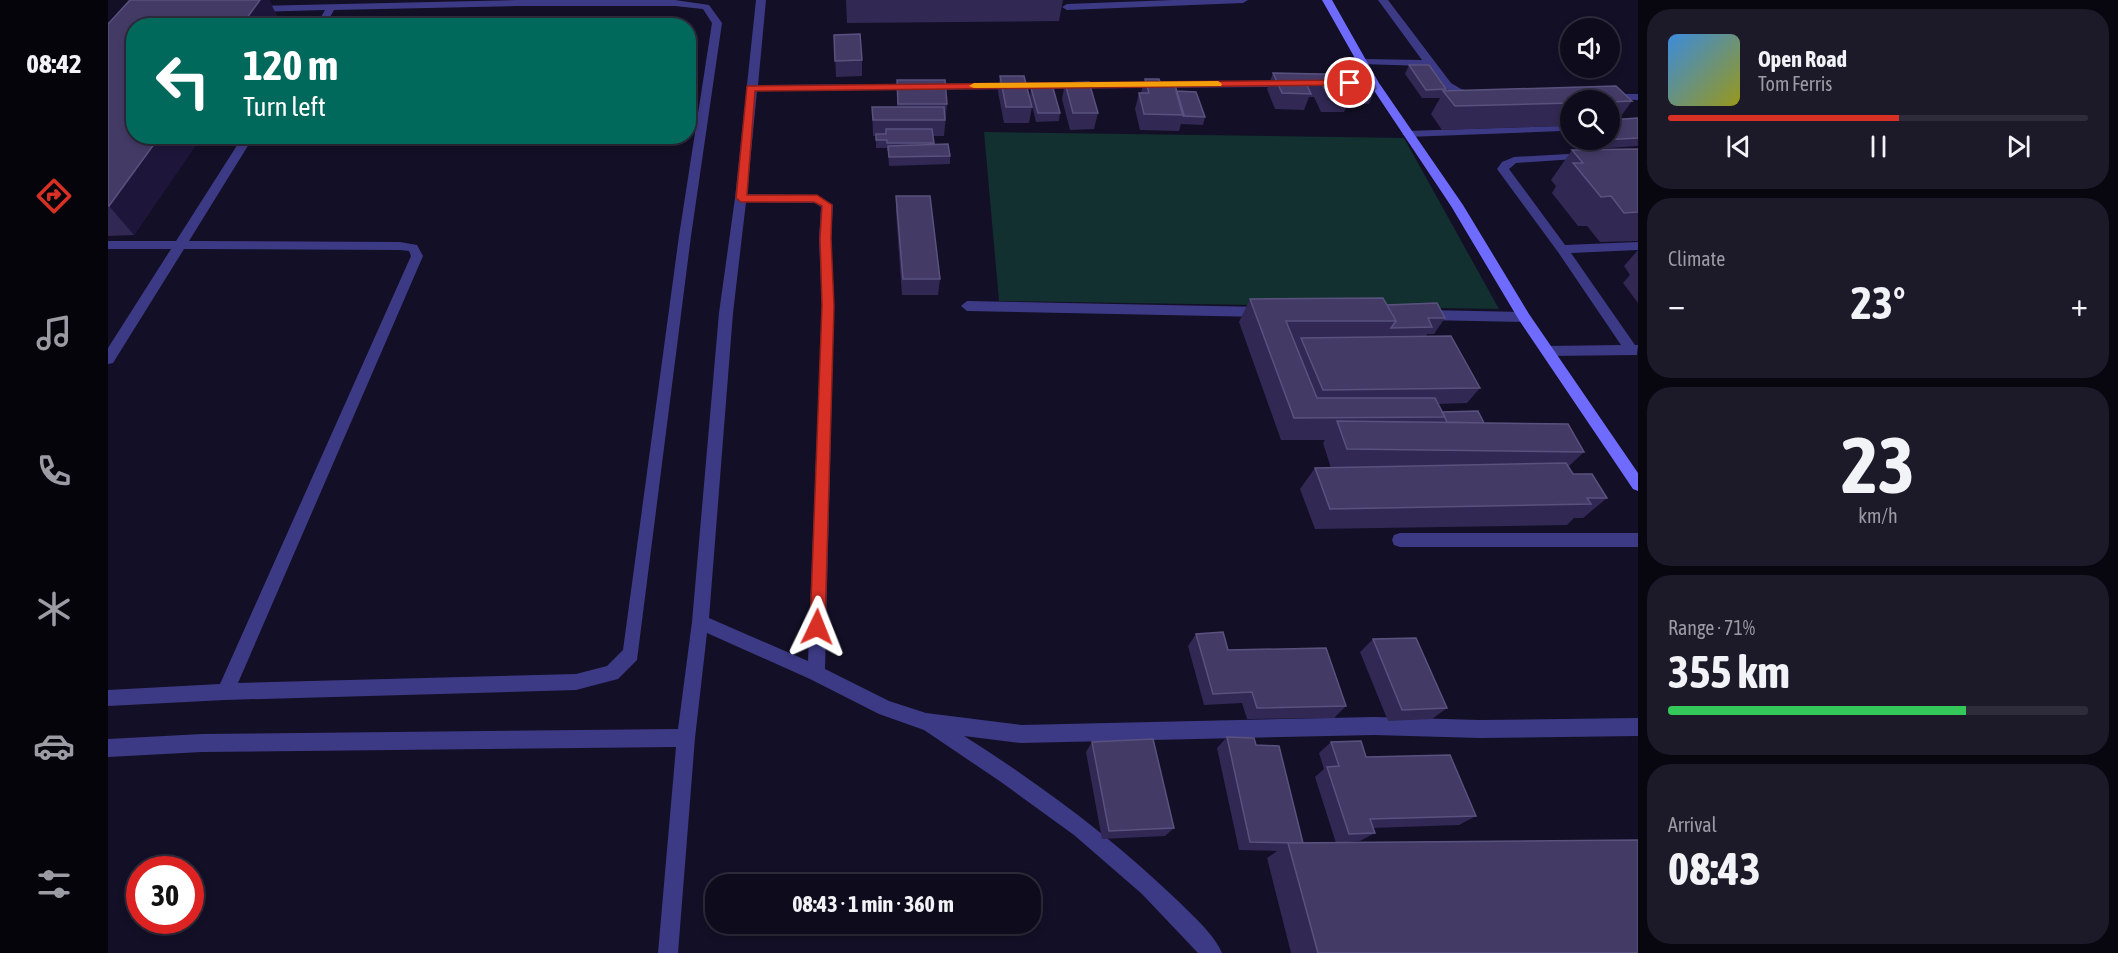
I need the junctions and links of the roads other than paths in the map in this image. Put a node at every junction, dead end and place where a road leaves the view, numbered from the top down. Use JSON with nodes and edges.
{"nodes":[{"id":1,"x":761,"y":0,"type":"edge"},
{"id":2,"x":1243,"y":0,"type":"edge"},
{"id":3,"x":1328,"y":0,"type":"edge"},
{"id":4,"x":1383,"y":0,"type":"edge"},
{"id":5,"x":1067,"y":8,"type":"dead end"},
{"id":6,"x":249,"y":9,"type":"edge"},
{"id":7,"x":330,"y":9,"type":"junction"},
{"id":8,"x":325,"y":18,"type":"edge"},
{"id":9,"x":1364,"y":62,"type":"junction"},
{"id":10,"x":1429,"y":63,"type":"junction"},
{"id":11,"x":1303,"y":84,"type":"edge"},
{"id":12,"x":751,"y":88,"type":"junction"},
{"id":13,"x":1485,"y":96,"type":"edge"},
{"id":14,"x":1620,"y":97,"type":"edge"},
{"id":15,"x":1638,"y":97,"type":"edge"},
{"id":16,"x":1558,"y":129,"type":"edge"},
{"id":17,"x":1407,"y":134,"type":"junction"},
{"id":18,"x":244,"y":144,"type":"edge"},
{"id":19,"x":1604,"y":155,"type":"edge"},
{"id":20,"x":741,"y":198,"type":"junction"},
{"id":21,"x":181,"y":244,"type":"junction"},
{"id":22,"x":108,"y":245,"type":"edge"},
{"id":23,"x":1638,"y":246,"type":"edge"},
{"id":24,"x":1563,"y":249,"type":"junction"},
{"id":25,"x":967,"y":306,"type":"dead end"},
{"id":26,"x":1275,"y":312,"type":"edge"},
{"id":27,"x":1406,"y":315,"type":"edge"},
{"id":28,"x":1524,"y":317,"type":"junction"},
{"id":29,"x":1635,"y":350,"type":"edge"},
{"id":30,"x":1547,"y":351,"type":"junction"},
{"id":31,"x":108,"y":359,"type":"edge"},
{"id":32,"x":1638,"y":485,"type":"edge"},
{"id":33,"x":1400,"y":540,"type":"dead end"},
{"id":34,"x":1638,"y":540,"type":"edge"},
{"id":35,"x":700,"y":622,"type":"junction"},
{"id":36,"x":816,"y":673,"type":"junction"},
{"id":37,"x":225,"y":692,"type":"junction"},
{"id":38,"x":108,"y":698,"type":"edge"},
{"id":39,"x":926,"y":722,"type":"junction"},
{"id":40,"x":1638,"y":728,"type":"edge"},
{"id":41,"x":686,"y":738,"type":"junction"},
{"id":42,"x":108,"y":748,"type":"edge"},
{"id":43,"x":668,"y":953,"type":"edge"},
{"id":44,"x":1212,"y":953,"type":"edge"}],
"edges":[{"from":1,"to":12,"type":"street"},
{"from":2,"to":5,"type":"street"},
{"from":3,"to":9,"type":"street"},
{"from":4,"to":10,"type":"street"},
{"from":6,"to":7,"type":"street"},
{"from":7,"to":8,"type":"street"},
{"from":7,"to":37,"type":"street"},
{"from":9,"to":10,"type":"street"},
{"from":9,"to":17,"type":"street"},
{"from":10,"to":13,"type":"street"},
{"from":11,"to":12,"type":"street"},
{"from":12,"to":20,"type":"street"},
{"from":14,"to":15,"type":"street"},
{"from":16,"to":17,"type":"street"},
{"from":17,"to":28,"type":"street"},
{"from":18,"to":21,"type":"street"},
{"from":19,"to":24,"type":"street"},
{"from":20,"to":35,"type":"street"},
{"from":20,"to":36,"type":"street"},
{"from":21,"to":22,"type":"street"},
{"from":21,"to":31,"type":"street"},
{"from":21,"to":37,"type":"street"},
{"from":23,"to":24,"type":"street"},
{"from":24,"to":29,"type":"street"},
{"from":25,"to":26,"type":"street"},
{"from":27,"to":28,"type":"street"},
{"from":28,"to":30,"type":"street"},
{"from":29,"to":30,"type":"street"},
{"from":30,"to":32,"type":"street"},
{"from":33,"to":34,"type":"street"},
{"from":35,"to":36,"type":"street"},
{"from":35,"to":41,"type":"street"},
{"from":36,"to":39,"type":"street"},
{"from":37,"to":38,"type":"street"},
{"from":39,"to":40,"type":"street"},
{"from":39,"to":44,"type":"street"},
{"from":41,"to":42,"type":"street"},
{"from":41,"to":43,"type":"street"}]}
